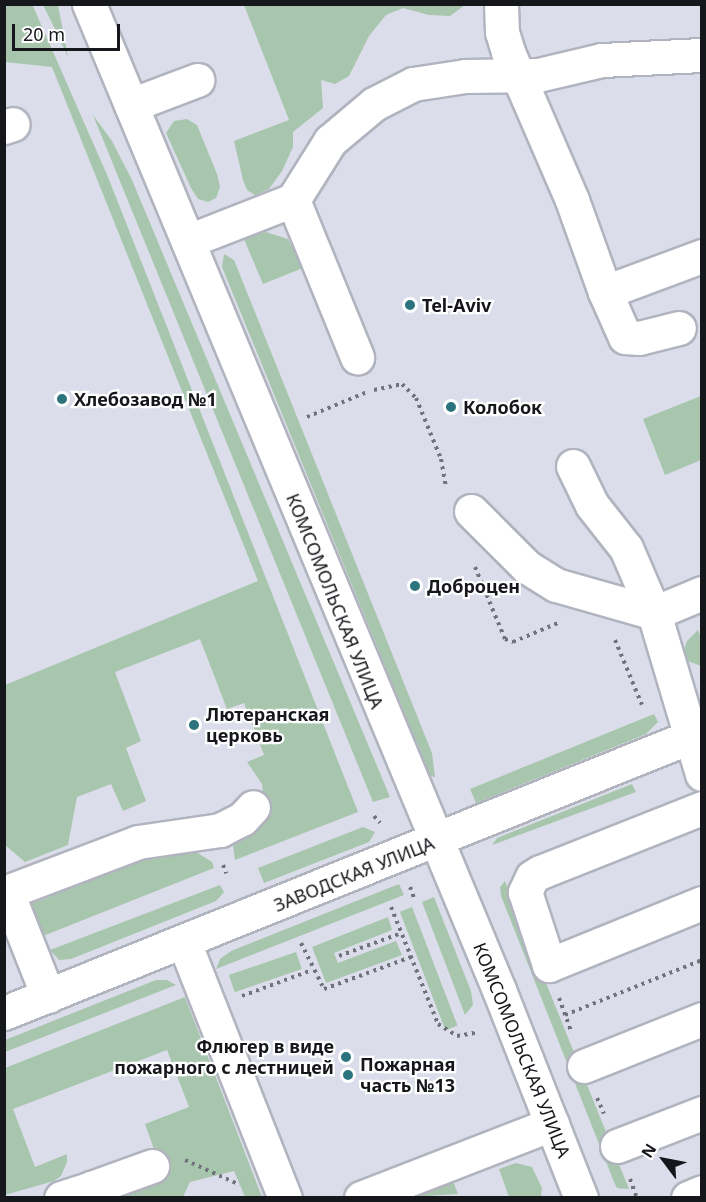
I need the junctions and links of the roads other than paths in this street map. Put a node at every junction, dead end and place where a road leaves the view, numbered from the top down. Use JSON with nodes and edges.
{"nodes":[{"id":1,"x":501,"y":4,"type":"edge"},
{"id":2,"x":100,"y":8,"type":"edge"},
{"id":3,"x":702,"y":55,"type":"edge"},
{"id":4,"x":517,"y":76,"type":"junction"},
{"id":5,"x":197,"y":80,"type":"dead end"},
{"id":6,"x":131,"y":105,"type":"junction"},
{"id":7,"x":293,"y":200,"type":"junction"},
{"id":8,"x":188,"y":241,"type":"junction"},
{"id":9,"x":702,"y":256,"type":"edge"},
{"id":10,"x":605,"y":292,"type":"junction"},
{"id":11,"x":679,"y":328,"type":"dead end"},
{"id":12,"x":357,"y":357,"type":"dead end"},
{"id":13,"x":573,"y":466,"type":"dead end"},
{"id":14,"x":471,"y":511,"type":"dead end"},
{"id":15,"x":702,"y":593,"type":"edge"},
{"id":16,"x":654,"y":613,"type":"junction"},
{"id":17,"x":696,"y":734,"type":"edge"},
{"id":18,"x":702,"y":774,"type":"edge"},
{"id":19,"x":253,"y":807,"type":"dead end"},
{"id":20,"x":702,"y":808,"type":"edge"},
{"id":21,"x":435,"y":842,"type":"junction"},
{"id":22,"x":6,"y":893,"type":"edge"},
{"id":23,"x":702,"y":903,"type":"edge"},
{"id":24,"x":184,"y":942,"type":"junction"},
{"id":25,"x":48,"y":996,"type":"junction"},
{"id":26,"x":4,"y":1013,"type":"edge"},
{"id":27,"x":702,"y":1019,"type":"edge"},
{"id":28,"x":584,"y":1065,"type":"dead end"},
{"id":29,"x":702,"y":1113,"type":"edge"},
{"id":30,"x":552,"y":1124,"type":"junction"},
{"id":31,"x":616,"y":1146,"type":"dead end"},
{"id":32,"x":152,"y":1166,"type":"road end"},
{"id":33,"x":702,"y":1192,"type":"edge"},
{"id":34,"x":82,"y":1194,"type":"edge"},
{"id":35,"x":285,"y":1197,"type":"edge"},
{"id":36,"x":361,"y":1197,"type":"edge"},
{"id":37,"x":581,"y":1197,"type":"edge"},
{"id":38,"x":688,"y":1197,"type":"edge"}],
"edges":[{"from":1,"to":4,"type":"street"},
{"from":2,"to":6,"type":"street","name":"КОМСОМОЛЬСКАЯ УЛИЦА"},
{"from":3,"to":4,"type":"street"},
{"from":4,"to":7,"type":"street"},
{"from":4,"to":10,"type":"street"},
{"from":5,"to":6,"type":"street"},
{"from":6,"to":8,"type":"street","name":"КОМСОМОЛЬСКАЯ УЛИЦА"},
{"from":7,"to":8,"type":"street"},
{"from":7,"to":12,"type":"street"},
{"from":8,"to":21,"type":"street","name":"КОМСОМОЛЬСКАЯ УЛИЦА"},
{"from":9,"to":10,"type":"street"},
{"from":10,"to":11,"type":"street"},
{"from":13,"to":16,"type":"street"},
{"from":14,"to":16,"type":"street"},
{"from":15,"to":16,"type":"street"},
{"from":16,"to":17,"type":"street"},
{"from":17,"to":18,"type":"street"},
{"from":17,"to":21,"type":"street","name":"ЗАВОДСКАЯ УЛИЦА"},
{"from":19,"to":22,"type":"street"},
{"from":20,"to":23,"type":"street"},
{"from":21,"to":24,"type":"street","name":"ЗАВОДСКАЯ УЛИЦА"},
{"from":21,"to":30,"type":"street","name":"КОМСОМОЛЬСКАЯ УЛИЦА"},
{"from":22,"to":25,"type":"street"},
{"from":24,"to":25,"type":"street","name":"ЗАВОДСКАЯ УЛИЦА"},
{"from":24,"to":35,"type":"street"},
{"from":25,"to":26,"type":"street","name":"ЗАВОДСКАЯ УЛИЦА"},
{"from":27,"to":28,"type":"street"},
{"from":29,"to":31,"type":"street"},
{"from":30,"to":36,"type":"street"},
{"from":30,"to":37,"type":"street","name":"КОМСОМОЛЬСКАЯ УЛИЦА"},
{"from":32,"to":34,"type":"street"},
{"from":33,"to":38,"type":"street"}]}
